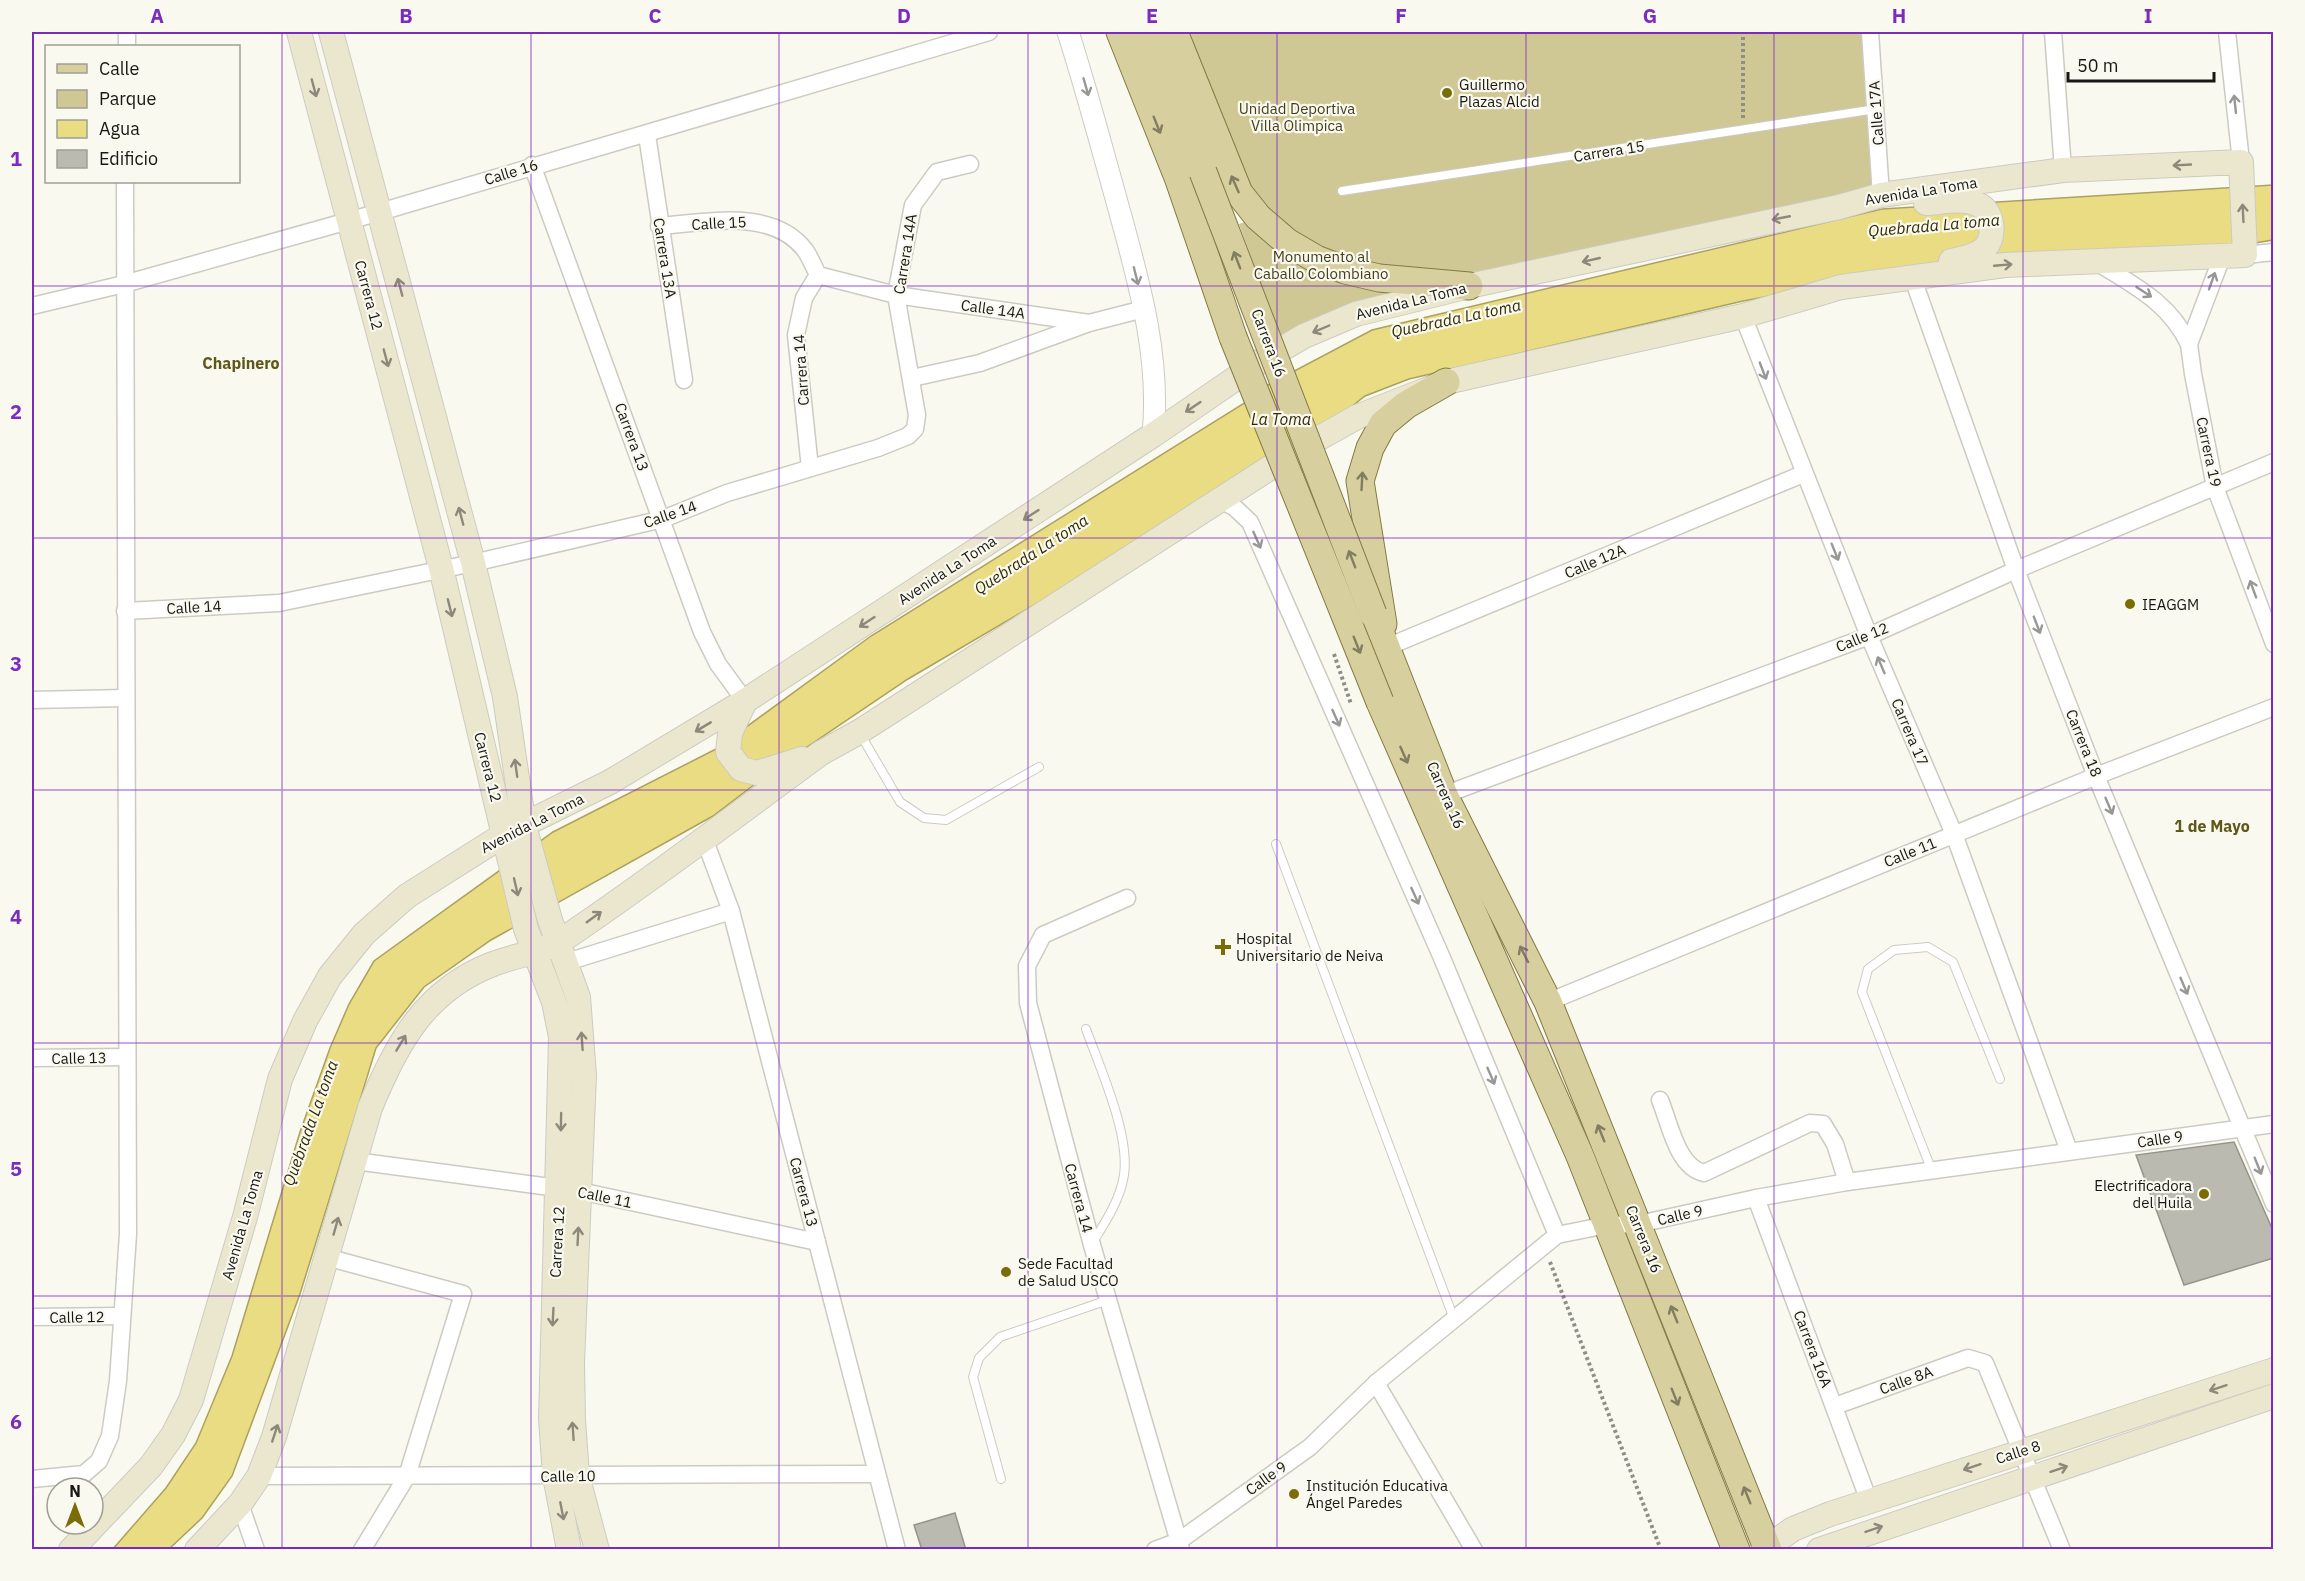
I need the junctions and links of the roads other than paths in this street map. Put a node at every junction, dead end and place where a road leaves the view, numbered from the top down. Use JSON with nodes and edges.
{"nodes":[{"id":1,"x":299,"y":32,"type":"edge"},
{"id":2,"x":331,"y":32,"type":"edge"},
{"id":3,"x":989,"y":32,"type":"edge"},
{"id":4,"x":1068,"y":32,"type":"edge"},
{"id":5,"x":1120,"y":32,"type":"edge"},
{"id":6,"x":1148,"y":32,"type":"edge"},
{"id":7,"x":1174,"y":32,"type":"edge"},
{"id":8,"x":1870,"y":32,"type":"edge"},
{"id":9,"x":2053,"y":32,"type":"edge"},
{"id":10,"x":2227,"y":32,"type":"edge"},
{"id":11,"x":1876,"y":109,"type":"junction"},
{"id":12,"x":647,"y":135,"type":"junction"},
{"id":13,"x":970,"y":164,"type":"dead end"},
{"id":14,"x":532,"y":165,"type":"junction"},
{"id":15,"x":2063,"y":170,"type":"junction"},
{"id":16,"x":2241,"y":171,"type":"junction"},
{"id":17,"x":1191,"y":176,"type":"junction"},
{"id":18,"x":125,"y":183,"type":"edge"},
{"id":19,"x":1342,"y":192,"type":"dead end"},
{"id":20,"x":1881,"y":195,"type":"junction"},
{"id":21,"x":1839,"y":207,"type":"junction"},
{"id":22,"x":380,"y":212,"type":"junction"},
{"id":23,"x":350,"y":220,"type":"junction"},
{"id":24,"x":659,"y":226,"type":"junction"},
{"id":25,"x":2274,"y":252,"type":"edge"},
{"id":26,"x":2237,"y":253,"type":"junction"},
{"id":27,"x":2094,"y":261,"type":"junction"},
{"id":28,"x":818,"y":275,"type":"junction"},
{"id":29,"x":1912,"y":276,"type":"junction"},
{"id":30,"x":124,"y":284,"type":"junction"},
{"id":31,"x":1469,"y":286,"type":"junction"},
{"id":32,"x":1841,"y":287,"type":"junction"},
{"id":33,"x":896,"y":295,"type":"junction"},
{"id":34,"x":32,"y":306,"type":"edge"},
{"id":35,"x":1144,"y":309,"type":"junction"},
{"id":36,"x":1743,"y":316,"type":"junction"},
{"id":37,"x":1089,"y":323,"type":"junction"},
{"id":38,"x":2189,"y":344,"type":"junction"},
{"id":39,"x":912,"y":378,"type":"junction"},
{"id":40,"x":684,"y":380,"type":"dead end"},
{"id":41,"x":1446,"y":382,"type":"junction"},
{"id":42,"x":1153,"y":435,"type":"junction"},
{"id":43,"x":2274,"y":462,"type":"edge"},
{"id":44,"x":810,"y":468,"type":"junction"},
{"id":45,"x":1803,"y":474,"type":"junction"},
{"id":46,"x":2216,"y":487,"type":"junction"},
{"id":47,"x":1218,"y":500,"type":"junction"},
{"id":48,"x":663,"y":519,"type":"junction"},
{"id":49,"x":473,"y":563,"type":"junction"},
{"id":50,"x":441,"y":568,"type":"junction"},
{"id":51,"x":2016,"y":570,"type":"junction"},
{"id":52,"x":125,"y":611,"type":"junction"},
{"id":53,"x":1869,"y":636,"type":"junction"},
{"id":54,"x":2274,"y":644,"type":"edge"},
{"id":55,"x":1387,"y":645,"type":"junction"},
{"id":56,"x":125,"y":698,"type":"junction"},
{"id":57,"x":32,"y":700,"type":"edge"},
{"id":58,"x":745,"y":701,"type":"junction"},
{"id":59,"x":2274,"y":707,"type":"edge"},
{"id":60,"x":859,"y":732,"type":"junction"},
{"id":61,"x":821,"y":753,"type":"junction"},
{"id":62,"x":1039,"y":767,"type":"dead end"},
{"id":63,"x":2096,"y":776,"type":"junction"},
{"id":64,"x":1444,"y":795,"type":"junction"},
{"id":65,"x":1954,"y":834,"type":"junction"},
{"id":66,"x":516,"y":836,"type":"junction"},
{"id":67,"x":704,"y":838,"type":"junction"},
{"id":68,"x":1276,"y":844,"type":"dead end"},
{"id":69,"x":1127,"y":898,"type":"dead end"},
{"id":70,"x":731,"y":911,"type":"junction"},
{"id":71,"x":558,"y":941,"type":"junction"},
{"id":72,"x":533,"y":952,"type":"junction"},
{"id":73,"x":1548,"y":1002,"type":"junction"},
{"id":74,"x":1086,"y":1029,"type":"dead end"},
{"id":75,"x":126,"y":1057,"type":"junction"},
{"id":76,"x":32,"y":1058,"type":"edge"},
{"id":77,"x":2000,"y":1079,"type":"dead end"},
{"id":78,"x":1660,"y":1100,"type":"dead end"},
{"id":79,"x":2274,"y":1124,"type":"edge"},
{"id":80,"x":2243,"y":1128,"type":"junction"},
{"id":81,"x":2068,"y":1151,"type":"junction"},
{"id":82,"x":355,"y":1161,"type":"junction"},
{"id":83,"x":1932,"y":1171,"type":"junction"},
{"id":84,"x":1847,"y":1182,"type":"junction"},
{"id":85,"x":570,"y":1190,"type":"junction"},
{"id":86,"x":1756,"y":1198,"type":"junction"},
{"id":87,"x":2274,"y":1204,"type":"edge"},
{"id":88,"x":1639,"y":1224,"type":"junction"},
{"id":89,"x":1608,"y":1225,"type":"junction"},
{"id":90,"x":1557,"y":1235,"type":"junction"},
{"id":91,"x":817,"y":1242,"type":"junction"},
{"id":92,"x":1092,"y":1245,"type":"junction"},
{"id":93,"x":326,"y":1257,"type":"junction"},
{"id":94,"x":1108,"y":1300,"type":"junction"},
{"id":95,"x":122,"y":1316,"type":"junction"},
{"id":96,"x":32,"y":1317,"type":"edge"},
{"id":97,"x":1454,"y":1319,"type":"junction"},
{"id":98,"x":2274,"y":1370,"type":"edge"},
{"id":99,"x":1376,"y":1383,"type":"junction"},
{"id":100,"x":2274,"y":1396,"type":"edge"},
{"id":101,"x":1835,"y":1406,"type":"junction"},
{"id":102,"x":2023,"y":1451,"type":"junction"},
{"id":103,"x":877,"y":1474,"type":"junction"},
{"id":104,"x":259,"y":1476,"type":"junction"},
{"id":105,"x":407,"y":1476,"type":"junction"},
{"id":106,"x":566,"y":1476,"type":"junction"},
{"id":107,"x":2032,"y":1478,"type":"junction"},
{"id":108,"x":32,"y":1479,"type":"edge"},
{"id":109,"x":1001,"y":1479,"type":"dead end"},
{"id":110,"x":1869,"y":1501,"type":"junction"},
{"id":111,"x":240,"y":1504,"type":"junction"},
{"id":112,"x":1180,"y":1545,"type":"edge"},
{"id":113,"x":1766,"y":1549,"type":"edge"},
{"id":114,"x":70,"y":1550,"type":"edge"},
{"id":115,"x":197,"y":1550,"type":"edge"},
{"id":116,"x":256,"y":1550,"type":"edge"},
{"id":117,"x":362,"y":1550,"type":"edge"},
{"id":118,"x":569,"y":1550,"type":"edge"},
{"id":119,"x":597,"y":1550,"type":"edge"},
{"id":120,"x":897,"y":1550,"type":"edge"},
{"id":121,"x":1155,"y":1550,"type":"edge"},
{"id":122,"x":1474,"y":1550,"type":"edge"},
{"id":123,"x":1736,"y":1550,"type":"edge"},
{"id":124,"x":1819,"y":1550,"type":"edge"},
{"id":125,"x":2062,"y":1550,"type":"edge"}],
"edges":[{"from":1,"to":23,"type":"main road","name":"Carrera 12","one_way":true},
{"from":2,"to":22,"type":"main road","name":"Carrera 12"},
{"from":3,"to":12,"type":"street","name":"Calle 16"},
{"from":4,"to":35,"type":"street","one_way":true},
{"from":5,"to":17,"type":"main road","name":"Carrera 16","one_way":true},
{"from":6,"to":17,"type":"main road","name":"Carrera 16"},
{"from":31,"to":7,"type":"main road","one_way":true},
{"from":8,"to":11,"type":"street","name":"Calle 17A"},
{"from":9,"to":15,"type":"street"},
{"from":16,"to":10,"type":"street","one_way":true},
{"from":11,"to":19,"type":"lane","name":"Carrera 15"},
{"from":11,"to":20,"type":"street","name":"Calle 17A"},
{"from":12,"to":14,"type":"street","name":"Calle 16"},
{"from":12,"to":24,"type":"street","name":"Carrera 13A"},
{"from":13,"to":33,"type":"street","name":"Carrera 14A"},
{"from":14,"to":22,"type":"street","name":"Calle 16"},
{"from":14,"to":48,"type":"street","name":"Carrera 13"},
{"from":16,"to":15,"type":"main road","name":"Avenida La Toma","one_way":true},
{"from":15,"to":20,"type":"main road","name":"Avenida La Toma"},
{"from":26,"to":16,"type":"main road","one_way":true},
{"from":55,"to":17,"type":"main road","name":"Carrera 16","one_way":true,"bridge":true},
{"from":17,"to":89,"type":"main road","name":"Carrera 16","one_way":true,"bridge":true},
{"from":18,"to":30,"type":"street"},
{"from":20,"to":21,"type":"main road","name":"Avenida La Toma"},
{"from":21,"to":31,"type":"main road","name":"Avenida La Toma","one_way":true},
{"from":21,"to":32,"type":"main road"},
{"from":22,"to":23,"type":"street","name":"Calle 16"},
{"from":49,"to":22,"type":"main road","name":"Carrera 12","one_way":true},
{"from":23,"to":30,"type":"street","name":"Calle 16"},
{"from":23,"to":50,"type":"main road","name":"Carrera 12","one_way":true},
{"from":24,"to":28,"type":"street","name":"Calle 15"},
{"from":24,"to":40,"type":"street","name":"Carrera 13A"},
{"from":25,"to":26,"type":"street"},
{"from":26,"to":27,"type":"main road"},
{"from":38,"to":26,"type":"street","one_way":true},
{"from":29,"to":27,"type":"main road","one_way":true},
{"from":27,"to":38,"type":"street","one_way":true},
{"from":28,"to":33,"type":"street"},
{"from":28,"to":44,"type":"street","name":"Carrera 14"},
{"from":29,"to":32,"type":"main road"},
{"from":29,"to":51,"type":"street","name":"Carrera 18"},
{"from":30,"to":34,"type":"street","name":"Calle 16"},
{"from":30,"to":52,"type":"street"},
{"from":31,"to":42,"type":"main road","name":"Avenida La Toma","one_way":true},
{"from":32,"to":36,"type":"main road"},
{"from":33,"to":37,"type":"street","name":"Calle 14A"},
{"from":33,"to":39,"type":"street","name":"Carrera 14A"},
{"from":35,"to":37,"type":"street"},
{"from":35,"to":42,"type":"street"},
{"from":36,"to":41,"type":"main road"},
{"from":36,"to":45,"type":"street","name":"Carrera 17","one_way":true},
{"from":37,"to":39,"type":"street"},
{"from":38,"to":46,"type":"street","name":"Carrera 19"},
{"from":39,"to":44,"type":"street","name":"Calle 14"},
{"from":41,"to":47,"type":"main road"},
{"from":55,"to":41,"type":"main road","one_way":true},
{"from":42,"to":58,"type":"main road","name":"Avenida La Toma","one_way":true},
{"from":43,"to":46,"type":"street","name":"Calle 12"},
{"from":44,"to":48,"type":"street","name":"Calle 14"},
{"from":45,"to":53,"type":"street","name":"Carrera 17","one_way":true},
{"from":45,"to":55,"type":"street","name":"Calle 12A"},
{"from":46,"to":51,"type":"street","name":"Calle 12"},
{"from":54,"to":46,"type":"street","name":"Carrera 19","one_way":true},
{"from":47,"to":60,"type":"main road"},
{"from":47,"to":90,"type":"street","one_way":true},
{"from":48,"to":49,"type":"street","name":"Calle 14"},
{"from":48,"to":58,"type":"street","name":"Carrera 13"},
{"from":49,"to":50,"type":"street","name":"Calle 14"},
{"from":66,"to":49,"type":"main road","name":"Carrera 12","one_way":true},
{"from":50,"to":52,"type":"street","name":"Calle 14"},
{"from":50,"to":66,"type":"main road","name":"Carrera 12","one_way":true},
{"from":51,"to":53,"type":"street","name":"Calle 12"},
{"from":51,"to":63,"type":"street","name":"Carrera 18","one_way":true},
{"from":52,"to":56,"type":"street"},
{"from":53,"to":64,"type":"street","name":"Calle 12"},
{"from":65,"to":53,"type":"street","name":"Carrera 17","one_way":true},
{"from":55,"to":64,"type":"main road","name":"Carrera 16"},
{"from":56,"to":57,"type":"street"},
{"from":56,"to":75,"type":"street"},
{"from":58,"to":61,"type":"main road"},
{"from":58,"to":66,"type":"main road","name":"Avenida La Toma","one_way":true},
{"from":59,"to":63,"type":"street","name":"Calle 11"},
{"from":60,"to":61,"type":"main road"},
{"from":60,"to":62,"type":"lane"},
{"from":61,"to":67,"type":"main road"},
{"from":63,"to":65,"type":"street","name":"Calle 11"},
{"from":63,"to":80,"type":"street","name":"Carrera 18","one_way":true},
{"from":73,"to":64,"type":"main road","name":"Carrera 16","one_way":true},
{"from":65,"to":73,"type":"street","name":"Calle 11"},
{"from":65,"to":81,"type":"street","name":"Carrera 17"},
{"from":66,"to":71,"type":"main road","name":"Carrera 12"},
{"from":66,"to":72,"type":"main road","name":"Carrera 12","one_way":true},
{"from":66,"to":114,"type":"main road","name":"Avenida La Toma"},
{"from":67,"to":70,"type":"street","name":"Carrera 13"},
{"from":71,"to":67,"type":"main road","one_way":true},
{"from":68,"to":97,"type":"lane"},
{"from":69,"to":92,"type":"street","name":"Carrera 14"},
{"from":70,"to":71,"type":"street"},
{"from":70,"to":91,"type":"street","name":"Carrera 13"},
{"from":71,"to":72,"type":"main road"},
{"from":85,"to":71,"type":"main road","name":"Carrera 12","one_way":true},
{"from":82,"to":72,"type":"main road","one_way":true},
{"from":72,"to":85,"type":"main road","name":"Carrera 12","one_way":true},
{"from":88,"to":73,"type":"main road","name":"Carrera 16","one_way":true},
{"from":74,"to":92,"type":"lane"},
{"from":75,"to":76,"type":"street","name":"Calle 13"},
{"from":75,"to":95,"type":"street"},
{"from":77,"to":83,"type":"lane"},
{"from":78,"to":84,"type":"street"},
{"from":79,"to":80,"type":"street","name":"Calle 9"},
{"from":80,"to":81,"type":"street","name":"Calle 9"},
{"from":80,"to":87,"type":"street","name":"Carrera 18","one_way":true},
{"from":81,"to":83,"type":"street","name":"Calle 9"},
{"from":82,"to":85,"type":"street","name":"Calle 11"},
{"from":93,"to":82,"type":"main road","one_way":true},
{"from":83,"to":84,"type":"street","name":"Calle 9"},
{"from":84,"to":86,"type":"street","name":"Calle 9"},
{"from":85,"to":91,"type":"street","name":"Calle 11"},
{"from":85,"to":106,"type":"main road","name":"Carrera 12"},
{"from":86,"to":88,"type":"street","name":"Calle 9"},
{"from":86,"to":101,"type":"street","name":"Carrera 16A"},
{"from":88,"to":89,"type":"street","name":"Calle 9"},
{"from":113,"to":88,"type":"main road","name":"Carrera 16","one_way":true},
{"from":89,"to":90,"type":"street","name":"Calle 9"},
{"from":89,"to":123,"type":"main road","name":"Carrera 16","one_way":true},
{"from":90,"to":97,"type":"street","name":"Calle 9"},
{"from":91,"to":103,"type":"street","name":"Carrera 13"},
{"from":92,"to":94,"type":"street","name":"Carrera 14"},
{"from":104,"to":93,"type":"main road","one_way":true},
{"from":93,"to":105,"type":"street"},
{"from":94,"to":109,"type":"lane"},
{"from":94,"to":112,"type":"street","name":"Carrera 14"},
{"from":95,"to":96,"type":"street","name":"Calle 12"},
{"from":95,"to":108,"type":"street"},
{"from":97,"to":99,"type":"street","name":"Calle 9"},
{"from":98,"to":102,"type":"main road","name":"Calle 8","one_way":true},
{"from":99,"to":112,"type":"street","name":"Calle 9"},
{"from":99,"to":122,"type":"street"},
{"from":107,"to":100,"type":"main road","name":"Calle 8","one_way":true},
{"from":101,"to":102,"type":"street","name":"Calle 8A"},
{"from":101,"to":110,"type":"street","name":"Carrera 16A"},
{"from":102,"to":107,"type":"street"},
{"from":102,"to":110,"type":"main road","name":"Calle 8","one_way":true},
{"from":103,"to":106,"type":"street","name":"Calle 10"},
{"from":103,"to":120,"type":"street","name":"Carrera 13"},
{"from":104,"to":105,"type":"street","name":"Calle 10"},
{"from":104,"to":111,"type":"main road"},
{"from":105,"to":106,"type":"street","name":"Calle 10"},
{"from":105,"to":117,"type":"street"},
{"from":106,"to":118,"type":"main road","name":"Carrera 12","one_way":true},
{"from":106,"to":119,"type":"main road","name":"Carrera 12"},
{"from":124,"to":107,"type":"main road","name":"Calle 8","one_way":true},
{"from":107,"to":125,"type":"street"},
{"from":110,"to":113,"type":"main road","name":"Calle 8"},
{"from":111,"to":115,"type":"main road"},
{"from":111,"to":116,"type":"street"},
{"from":112,"to":121,"type":"street","name":"Calle 9"}]}
